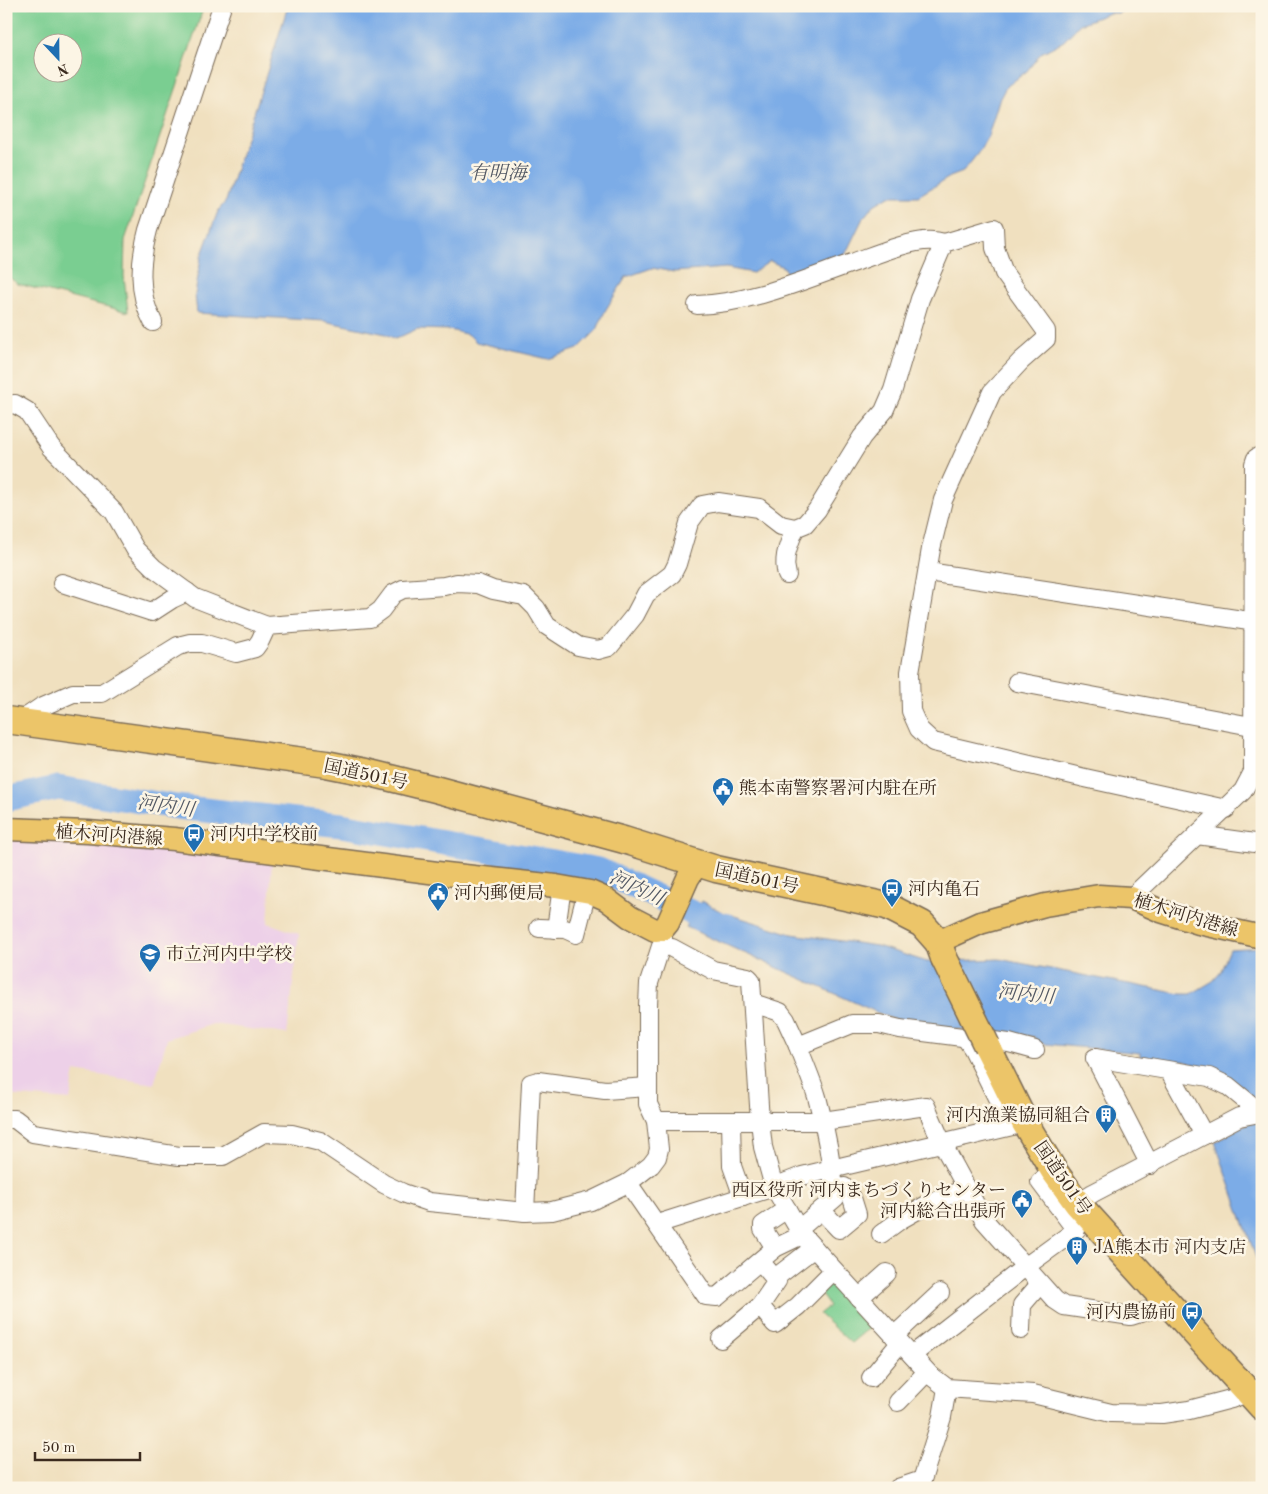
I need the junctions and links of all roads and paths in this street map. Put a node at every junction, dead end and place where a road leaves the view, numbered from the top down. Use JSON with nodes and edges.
{"nodes":[{"id":1,"x":222,"y":6,"type":"edge"},
{"id":2,"x":944,"y":243,"type":"junction"},
{"id":3,"x":697,"y":306,"type":"dead end"},
{"id":4,"x":153,"y":322,"type":"dead end"},
{"id":5,"x":6,"y":405,"type":"edge"},
{"id":6,"x":1262,"y":456,"type":"edge"},
{"id":7,"x":795,"y":528,"type":"junction"},
{"id":8,"x":928,"y":572,"type":"junction"},
{"id":9,"x":787,"y":575,"type":"dead end"},
{"id":10,"x":62,"y":583,"type":"dead end"},
{"id":11,"x":188,"y":592,"type":"junction"},
{"id":12,"x":1258,"y":622,"type":"edge"},
{"id":13,"x":267,"y":626,"type":"junction"},
{"id":14,"x":1017,"y":682,"type":"dead end"},
{"id":15,"x":13,"y":721,"type":"edge"},
{"id":16,"x":1258,"y":727,"type":"edge"},
{"id":17,"x":1226,"y":809,"type":"junction"},
{"id":18,"x":6,"y":829,"type":"edge"},
{"id":19,"x":1197,"y":835,"type":"junction"},
{"id":20,"x":1262,"y":844,"type":"edge"},
{"id":21,"x":692,"y":871,"type":"junction"},
{"id":22,"x":562,"y":887,"type":"junction"},
{"id":23,"x":587,"y":891,"type":"junction"},
{"id":24,"x":1131,"y":898,"type":"junction"},
{"id":25,"x":539,"y":928,"type":"dead end"},
{"id":26,"x":556,"y":929,"type":"junction"},
{"id":27,"x":668,"y":933,"type":"junction"},
{"id":28,"x":1262,"y":937,"type":"edge"},
{"id":29,"x":941,"y":950,"type":"junction"},
{"id":30,"x":753,"y":1003,"type":"junction"},
{"id":31,"x":976,"y":1042,"type":"junction"},
{"id":32,"x":798,"y":1046,"type":"junction"},
{"id":33,"x":1035,"y":1050,"type":"dead end"},
{"id":34,"x":1169,"y":1070,"type":"junction"},
{"id":35,"x":648,"y":1087,"type":"junction"},
{"id":36,"x":1261,"y":1114,"type":"edge"},
{"id":37,"x":1021,"y":1116,"type":"junction"},
{"id":38,"x":6,"y":1119,"type":"edge"},
{"id":39,"x":656,"y":1121,"type":"junction"},
{"id":40,"x":731,"y":1121,"type":"junction"},
{"id":41,"x":760,"y":1121,"type":"junction"},
{"id":42,"x":823,"y":1122,"type":"junction"},
{"id":43,"x":1204,"y":1135,"type":"junction"},
{"id":44,"x":942,"y":1143,"type":"junction"},
{"id":45,"x":1150,"y":1164,"type":"junction"},
{"id":46,"x":832,"y":1169,"type":"junction"},
{"id":47,"x":1054,"y":1172,"type":"junction"},
{"id":48,"x":628,"y":1183,"type":"junction"},
{"id":49,"x":774,"y":1187,"type":"junction"},
{"id":50,"x":834,"y":1188,"type":"junction"},
{"id":51,"x":967,"y":1188,"type":"junction"},
{"id":52,"x":743,"y":1197,"type":"junction"},
{"id":53,"x":1077,"y":1203,"type":"junction"},
{"id":54,"x":787,"y":1209,"type":"junction"},
{"id":55,"x":821,"y":1210,"type":"junction"},
{"id":56,"x":524,"y":1212,"type":"junction"},
{"id":57,"x":657,"y":1224,"type":"junction"},
{"id":58,"x":800,"y":1232,"type":"junction"},
{"id":59,"x":881,"y":1234,"type":"dead end"},
{"id":60,"x":775,"y":1248,"type":"junction"},
{"id":61,"x":814,"y":1248,"type":"junction"},
{"id":62,"x":760,"y":1261,"type":"junction"},
{"id":63,"x":1025,"y":1267,"type":"junction"},
{"id":64,"x":834,"y":1271,"type":"junction"},
{"id":65,"x":887,"y":1273,"type":"dead end"},
{"id":66,"x":775,"y":1278,"type":"junction"},
{"id":67,"x":1040,"y":1284,"type":"junction"},
{"id":68,"x":940,"y":1293,"type":"dead end"},
{"id":69,"x":858,"y":1298,"type":"junction"},
{"id":70,"x":1168,"y":1304,"type":"junction"},
{"id":71,"x":760,"y":1306,"type":"junction"},
{"id":72,"x":1022,"y":1330,"type":"dead end"},
{"id":73,"x":721,"y":1339,"type":"dead end"},
{"id":74,"x":902,"y":1345,"type":"junction"},
{"id":75,"x":927,"y":1372,"type":"junction"},
{"id":76,"x":871,"y":1378,"type":"dead end"},
{"id":77,"x":947,"y":1388,"type":"junction"},
{"id":78,"x":1257,"y":1396,"type":"edge"},
{"id":79,"x":898,"y":1402,"type":"dead end"},
{"id":80,"x":898,"y":1488,"type":"edge"}],
"edges":[{"from":1,"to":4,"type":"street"},
{"from":2,"to":3,"type":"street"},
{"from":2,"to":7,"type":"street"},
{"from":2,"to":8,"type":"street"},
{"from":5,"to":11,"type":"street"},
{"from":6,"to":12,"type":"street"},
{"from":7,"to":9,"type":"street"},
{"from":7,"to":13,"type":"street"},
{"from":8,"to":12,"type":"street"},
{"from":8,"to":17,"type":"street"},
{"from":10,"to":11,"type":"street"},
{"from":11,"to":13,"type":"street"},
{"from":12,"to":16,"type":"street"},
{"from":13,"to":15,"type":"street"},
{"from":14,"to":16,"type":"street"},
{"from":15,"to":21,"type":"highway","name":"国道501号"},
{"from":16,"to":17,"type":"street"},
{"from":17,"to":19,"type":"street"},
{"from":18,"to":22,"type":"main road","name":"植木河内港線"},
{"from":19,"to":20,"type":"street"},
{"from":19,"to":24,"type":"street"},
{"from":21,"to":27,"type":"main road"},
{"from":21,"to":29,"type":"highway","name":"国道501号"},
{"from":22,"to":23,"type":"main road","name":"植木河内港線"},
{"from":22,"to":26,"type":"street"},
{"from":23,"to":26,"type":"street"},
{"from":23,"to":27,"type":"main road","name":"植木河内港線"},
{"from":24,"to":28,"type":"main road","name":"植木河内港線"},
{"from":24,"to":29,"type":"main road","name":"植木河内港線"},
{"from":25,"to":26,"type":"street"},
{"from":27,"to":30,"type":"street"},
{"from":27,"to":35,"type":"street"},
{"from":29,"to":31,"type":"highway","name":"国道501号","bridge":true},
{"from":30,"to":32,"type":"street"},
{"from":30,"to":41,"type":"street"},
{"from":31,"to":32,"type":"street"},
{"from":31,"to":33,"type":"street"},
{"from":31,"to":37,"type":"highway","name":"国道501号"},
{"from":32,"to":42,"type":"street"},
{"from":34,"to":36,"type":"street"},
{"from":34,"to":43,"type":"street"},
{"from":34,"to":45,"type":"street"},
{"from":35,"to":39,"type":"street"},
{"from":35,"to":56,"type":"street"},
{"from":36,"to":43,"type":"street"},
{"from":37,"to":44,"type":"street"},
{"from":37,"to":47,"type":"highway","name":"国道501号"},
{"from":38,"to":56,"type":"street"},
{"from":39,"to":40,"type":"street"},
{"from":39,"to":48,"type":"street"},
{"from":40,"to":41,"type":"street"},
{"from":40,"to":52,"type":"street"},
{"from":41,"to":42,"type":"street"},
{"from":41,"to":49,"type":"street"},
{"from":42,"to":44,"type":"street"},
{"from":42,"to":46,"type":"street"},
{"from":43,"to":45,"type":"street"},
{"from":44,"to":46,"type":"street"},
{"from":44,"to":51,"type":"street"},
{"from":45,"to":53,"type":"street"},
{"from":46,"to":49,"type":"street"},
{"from":46,"to":50,"type":"street"},
{"from":47,"to":53,"type":"highway","name":"国道501号"},
{"from":47,"to":63,"type":"street"},
{"from":48,"to":56,"type":"street"},
{"from":48,"to":57,"type":"street"},
{"from":49,"to":52,"type":"street"},
{"from":49,"to":54,"type":"street"},
{"from":50,"to":55,"type":"street"},
{"from":50,"to":55,"type":"street"},
{"from":51,"to":59,"type":"street"},
{"from":51,"to":63,"type":"street"},
{"from":52,"to":57,"type":"street"},
{"from":53,"to":70,"type":"highway","name":"国道501号"},
{"from":54,"to":58,"type":"street"},
{"from":54,"to":60,"type":"street"},
{"from":55,"to":58,"type":"street"},
{"from":57,"to":62,"type":"street"},
{"from":58,"to":60,"type":"street"},
{"from":58,"to":61,"type":"street"},
{"from":60,"to":62,"type":"street"},
{"from":61,"to":64,"type":"street"},
{"from":61,"to":66,"type":"street"},
{"from":62,"to":66,"type":"street"},
{"from":63,"to":67,"type":"street"},
{"from":63,"to":74,"type":"street"},
{"from":64,"to":69,"type":"street"},
{"from":64,"to":71,"type":"street"},
{"from":65,"to":69,"type":"street"},
{"from":66,"to":71,"type":"street"},
{"from":67,"to":70,"type":"street"},
{"from":67,"to":72,"type":"street"},
{"from":68,"to":74,"type":"street"},
{"from":69,"to":74,"type":"street"},
{"from":70,"to":78,"type":"highway","name":"国道501号"},
{"from":71,"to":73,"type":"street"},
{"from":74,"to":75,"type":"street"},
{"from":74,"to":76,"type":"street"},
{"from":75,"to":77,"type":"street"},
{"from":75,"to":79,"type":"street"},
{"from":77,"to":78,"type":"street"},
{"from":77,"to":80,"type":"street"}]}
